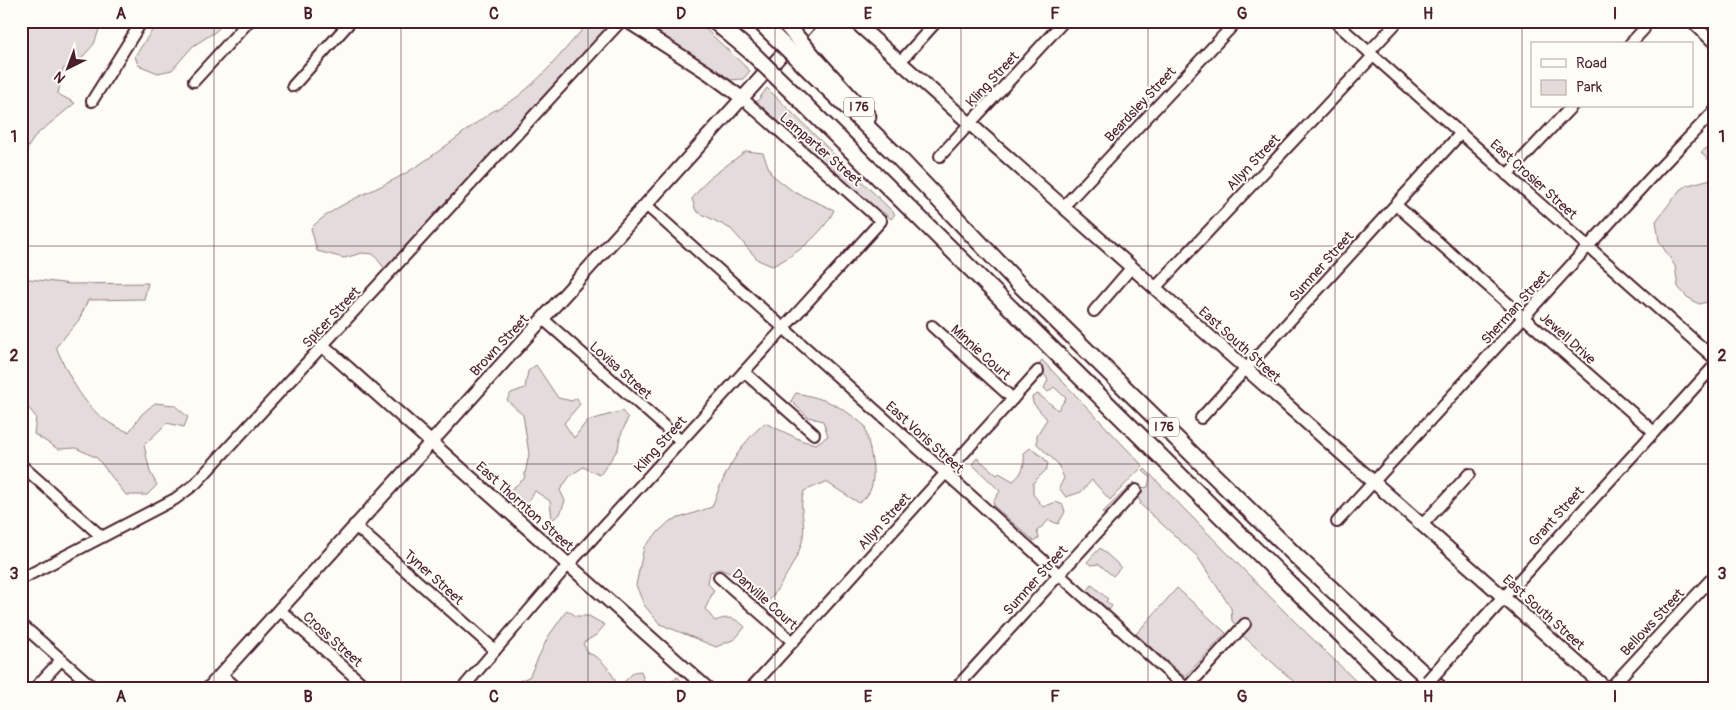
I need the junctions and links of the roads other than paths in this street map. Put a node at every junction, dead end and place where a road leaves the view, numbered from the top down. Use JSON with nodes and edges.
{"nodes":[{"id":1,"x":142,"y":21,"type":"edge"},
{"id":2,"x":249,"y":21,"type":"edge"},
{"id":3,"x":351,"y":21,"type":"edge"},
{"id":4,"x":621,"y":21,"type":"edge"},
{"id":5,"x":627,"y":21,"type":"edge"},
{"id":6,"x":714,"y":21,"type":"edge"},
{"id":7,"x":724,"y":21,"type":"edge"},
{"id":8,"x":782,"y":21,"type":"edge"},
{"id":9,"x":812,"y":21,"type":"edge"},
{"id":10,"x":854,"y":21,"type":"edge"},
{"id":11,"x":937,"y":21,"type":"edge"},
{"id":12,"x":1064,"y":21,"type":"edge"},
{"id":13,"x":1237,"y":21,"type":"edge"},
{"id":14,"x":1334,"y":21,"type":"edge"},
{"id":15,"x":1398,"y":21,"type":"edge"},
{"id":16,"x":1691,"y":21,"type":"edge"},
{"id":17,"x":764,"y":26,"type":"edge"},
{"id":18,"x":1644,"y":29,"type":"dead end"},
{"id":19,"x":1632,"y":42,"type":"edge"},
{"id":20,"x":1715,"y":44,"type":"edge"},
{"id":21,"x":751,"y":52,"type":"junction"},
{"id":22,"x":1371,"y":54,"type":"junction"},
{"id":23,"x":900,"y":62,"type":"junction"},
{"id":24,"x":814,"y":66,"type":"junction"},
{"id":25,"x":194,"y":81,"type":"dead end"},
{"id":26,"x":293,"y":86,"type":"dead end"},
{"id":27,"x":742,"y":98,"type":"junction"},
{"id":28,"x":92,"y":100,"type":"dead end"},
{"id":29,"x":1570,"y":108,"type":"edge"},
{"id":30,"x":1715,"y":110,"type":"edge"},
{"id":31,"x":970,"y":124,"type":"junction"},
{"id":32,"x":1461,"y":133,"type":"junction"},
{"id":33,"x":940,"y":156,"type":"dead end"},
{"id":34,"x":1507,"y":175,"type":"junction"},
{"id":35,"x":646,"y":205,"type":"junction"},
{"id":36,"x":1396,"y":205,"type":"junction"},
{"id":37,"x":1064,"y":206,"type":"junction"},
{"id":38,"x":881,"y":221,"type":"joint"},
{"id":39,"x":1588,"y":246,"type":"junction"},
{"id":40,"x":1132,"y":267,"type":"junction"},
{"id":41,"x":1155,"y":288,"type":"junction"},
{"id":42,"x":1094,"y":311,"type":"dead end"},
{"id":43,"x":1524,"y":316,"type":"junction"},
{"id":44,"x":544,"y":319,"type":"junction"},
{"id":45,"x":932,"y":326,"type":"dead end"},
{"id":46,"x":783,"y":328,"type":"junction"},
{"id":47,"x":322,"y":346,"type":"junction"},
{"id":48,"x":1715,"y":359,"type":"edge"},
{"id":49,"x":1715,"y":365,"type":"edge"},
{"id":50,"x":1245,"y":369,"type":"junction"},
{"id":51,"x":1038,"y":371,"type":"dead end"},
{"id":52,"x":744,"y":372,"type":"junction"},
{"id":53,"x":1013,"y":399,"type":"junction"},
{"id":54,"x":1202,"y":418,"type":"dead end"},
{"id":55,"x":1654,"y":432,"type":"junction"},
{"id":56,"x":814,"y":434,"type":"dead end"},
{"id":57,"x":430,"y":442,"type":"junction"},
{"id":58,"x":681,"y":442,"type":"junction"},
{"id":59,"x":21,"y":465,"type":"edge"},
{"id":60,"x":945,"y":473,"type":"junction"},
{"id":61,"x":1469,"y":474,"type":"dead end"},
{"id":62,"x":1374,"y":482,"type":"junction"},
{"id":63,"x":1136,"y":490,"type":"dead end"},
{"id":64,"x":1337,"y":522,"type":"dead end"},
{"id":65,"x":354,"y":525,"type":"junction"},
{"id":66,"x":1422,"y":525,"type":"junction"},
{"id":67,"x":102,"y":537,"type":"junction"},
{"id":68,"x":568,"y":565,"type":"junction"},
{"id":69,"x":1059,"y":574,"type":"junction"},
{"id":70,"x":1715,"y":574,"type":"edge"},
{"id":71,"x":719,"y":577,"type":"dead end"},
{"id":72,"x":21,"y":579,"type":"edge"},
{"id":73,"x":1504,"y":596,"type":"junction"},
{"id":74,"x":280,"y":610,"type":"junction"},
{"id":75,"x":21,"y":624,"type":"edge"},
{"id":76,"x":1245,"y":624,"type":"dead end"},
{"id":77,"x":793,"y":642,"type":"junction"},
{"id":78,"x":495,"y":650,"type":"junction"},
{"id":79,"x":61,"y":660,"type":"junction"},
{"id":80,"x":221,"y":674,"type":"junction"},
{"id":81,"x":34,"y":689,"type":"edge"},
{"id":82,"x":95,"y":689,"type":"edge"},
{"id":83,"x":208,"y":689,"type":"edge"},
{"id":84,"x":238,"y":689,"type":"edge"},
{"id":85,"x":368,"y":689,"type":"edge"},
{"id":86,"x":462,"y":689,"type":"edge"},
{"id":87,"x":708,"y":689,"type":"edge"},
{"id":88,"x":750,"y":689,"type":"edge"},
{"id":89,"x":955,"y":689,"type":"edge"},
{"id":90,"x":1186,"y":689,"type":"edge"},
{"id":91,"x":1396,"y":689,"type":"edge"},
{"id":92,"x":1420,"y":689,"type":"edge"},
{"id":93,"x":1440,"y":689,"type":"edge"},
{"id":94,"x":1608,"y":689,"type":"edge"}],
"edges":[{"from":1,"to":28,"type":"street"},
{"from":2,"to":25,"type":"street"},
{"from":3,"to":26,"type":"street"},
{"from":4,"to":47,"type":"street","name":"Spicer Street"},
{"from":5,"to":27,"type":"main road"},
{"from":6,"to":21,"type":"highway"},
{"from":7,"to":21,"type":"highway","number":"I 76"},
{"from":8,"to":24,"type":"highway","bridge":true},
{"from":9,"to":27,"type":"main road","name":"Brown Street"},
{"from":10,"to":23,"type":"main road","name":"East South Street"},
{"from":11,"to":23,"type":"street"},
{"from":12,"to":31,"type":"street","name":"Kling Street"},
{"from":13,"to":37,"type":"street","name":"Beardsley Street"},
{"from":14,"to":22,"type":"street","name":"East Crosier Street"},
{"from":15,"to":22,"type":"street","name":"Allyn Street"},
{"from":16,"to":20,"type":"street"},
{"from":17,"to":24,"type":"highway","bridge":true},
{"from":18,"to":19,"type":"street"},
{"from":21,"to":91,"type":"highway","number":"I 76","bridge":true},
{"from":22,"to":32,"type":"street","name":"East Crosier Street"},
{"from":22,"to":41,"type":"street","name":"Allyn Street"},
{"from":23,"to":31,"type":"main road","name":"East South Street"},
{"from":24,"to":93,"type":"highway","number":"I 76"},
{"from":27,"to":35,"type":"main road","name":"Brown Street"},
{"from":27,"to":38,"type":"street","name":"Lamparter Street"},
{"from":29,"to":34,"type":"street"},
{"from":30,"to":39,"type":"street","name":"Sherman Street"},
{"from":31,"to":33,"type":"street","name":"Kling Street"},
{"from":31,"to":37,"type":"main road","name":"East South Street"},
{"from":32,"to":34,"type":"street","name":"East Crosier Street"},
{"from":32,"to":36,"type":"street","name":"Sumner Street"},
{"from":34,"to":39,"type":"street","name":"East Crosier Street"},
{"from":35,"to":44,"type":"main road","name":"Brown Street"},
{"from":35,"to":46,"type":"street","name":"East Voris Street"},
{"from":36,"to":43,"type":"street","name":"Jewell Drive"},
{"from":36,"to":50,"type":"street","name":"Sumner Street"},
{"from":37,"to":40,"type":"main road","name":"East South Street"},
{"from":38,"to":46,"type":"street","name":"Kling Street"},
{"from":39,"to":43,"type":"street","name":"Sherman Street"},
{"from":39,"to":48,"type":"street","name":"East Crosier Street"},
{"from":40,"to":41,"type":"main road","name":"East South Street"},
{"from":40,"to":42,"type":"street"},
{"from":41,"to":50,"type":"main road","name":"East South Street"},
{"from":43,"to":55,"type":"street","name":"Jewell Drive"},
{"from":43,"to":62,"type":"street","name":"Sherman Street"},
{"from":44,"to":57,"type":"main road","name":"Brown Street"},
{"from":44,"to":58,"type":"street","name":"Lovisa Street"},
{"from":45,"to":53,"type":"street","name":"Minnie Court"},
{"from":46,"to":52,"type":"street","name":"Kling Street"},
{"from":46,"to":60,"type":"street","name":"East Voris Street"},
{"from":47,"to":57,"type":"main road","name":"East Thornton Street"},
{"from":47,"to":67,"type":"street","name":"Spicer Street"},
{"from":49,"to":55,"type":"street","name":"Grant Street"},
{"from":50,"to":54,"type":"street","name":"Sumner Street"},
{"from":50,"to":62,"type":"main road","name":"East South Street"},
{"from":51,"to":53,"type":"street","name":"Allyn Street"},
{"from":52,"to":56,"type":"street"},
{"from":52,"to":58,"type":"street","name":"Kling Street"},
{"from":53,"to":60,"type":"street","name":"Allyn Street"},
{"from":55,"to":73,"type":"street","name":"Grant Street"},
{"from":57,"to":65,"type":"main road","name":"Brown Street"},
{"from":57,"to":68,"type":"main road","name":"East Thornton Street"},
{"from":58,"to":68,"type":"street","name":"Kling Street"},
{"from":59,"to":67,"type":"street"},
{"from":60,"to":69,"type":"street","name":"East Voris Street"},
{"from":60,"to":77,"type":"street","name":"Allyn Street"},
{"from":61,"to":66,"type":"street"},
{"from":62,"to":64,"type":"street","name":"Sherman Street"},
{"from":62,"to":66,"type":"main road","name":"East South Street"},
{"from":63,"to":69,"type":"street","name":"Sumner Street"},
{"from":65,"to":74,"type":"main road","name":"Brown Street"},
{"from":65,"to":78,"type":"street","name":"Tyner Street"},
{"from":66,"to":73,"type":"main road","name":"East South Street"},
{"from":67,"to":72,"type":"street","name":"Spicer Street"},
{"from":68,"to":78,"type":"street","name":"Kling Street"},
{"from":68,"to":87,"type":"main road","name":"East Thornton Street"},
{"from":69,"to":89,"type":"street","name":"Sumner Street"},
{"from":69,"to":90,"type":"street","name":"East Voris Street"},
{"from":70,"to":94,"type":"street","name":"Bellows Street"},
{"from":71,"to":77,"type":"street","name":"Danville Court"},
{"from":73,"to":92,"type":"main road","name":"Grant Street","bridge":true},
{"from":73,"to":94,"type":"main road","name":"East South Street"},
{"from":74,"to":80,"type":"main road","name":"Brown Street"},
{"from":74,"to":85,"type":"street","name":"Cross Street"},
{"from":75,"to":79,"type":"street"},
{"from":76,"to":90,"type":"street"},
{"from":77,"to":88,"type":"street","name":"Allyn Street"},
{"from":78,"to":86,"type":"street","name":"Kling Street"},
{"from":79,"to":81,"type":"street"},
{"from":79,"to":82,"type":"street"},
{"from":80,"to":83,"type":"main road","name":"Brown Street"},
{"from":80,"to":84,"type":"street"}]}
